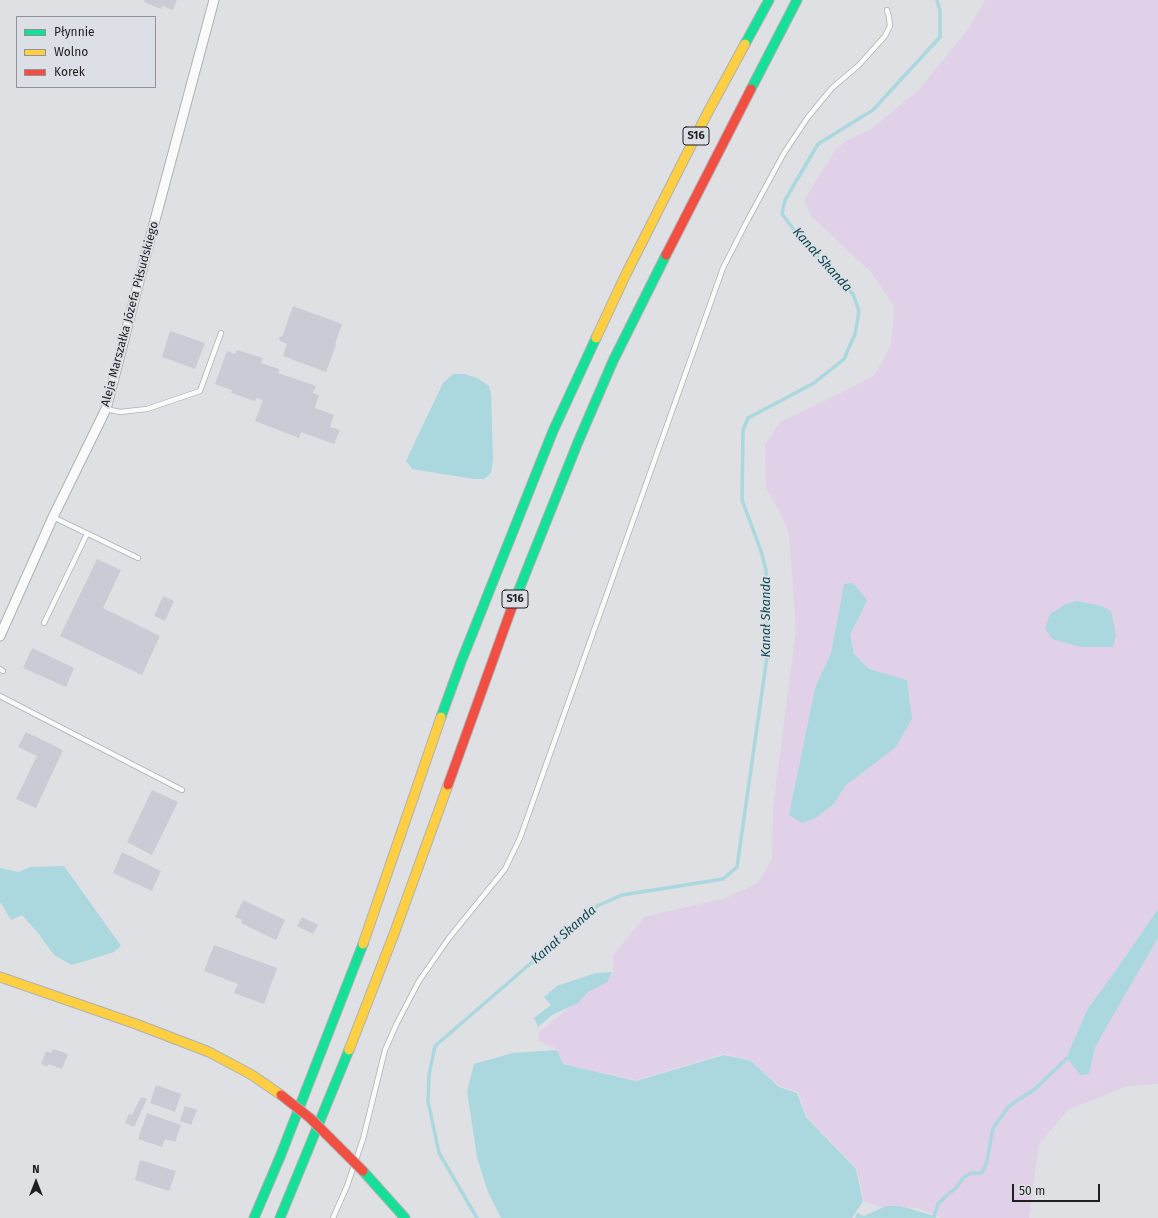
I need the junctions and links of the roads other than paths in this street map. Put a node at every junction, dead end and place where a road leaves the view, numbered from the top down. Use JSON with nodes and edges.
{"nodes":[{"id":1,"x":214,"y":0,"type":"edge"},
{"id":2,"x":769,"y":0,"type":"edge"},
{"id":3,"x":797,"y":0,"type":"edge"},
{"id":4,"x":886,"y":10,"type":"dead end"},
{"id":5,"x":221,"y":333,"type":"dead end"},
{"id":6,"x":106,"y":408,"type":"junction"},
{"id":7,"x":53,"y":517,"type":"junction"},
{"id":8,"x":87,"y":534,"type":"junction"},
{"id":9,"x":138,"y":558,"type":"dead end"},
{"id":10,"x":44,"y":623,"type":"dead end"},
{"id":11,"x":0,"y":636,"type":"edge"},
{"id":12,"x":0,"y":696,"type":"edge"},
{"id":13,"x":182,"y":790,"type":"dead end"},
{"id":14,"x":0,"y":977,"type":"edge"},
{"id":15,"x":254,"y":1218,"type":"edge"},
{"id":16,"x":280,"y":1218,"type":"edge"},
{"id":17,"x":332,"y":1218,"type":"edge"},
{"id":18,"x":405,"y":1218,"type":"edge"}],
"edges":[{"from":1,"to":6,"type":"street","name":"Aleja Marszałka Józefa Piłsudskiego"},
{"from":2,"to":15,"type":"main road","number":"S16"},
{"from":3,"to":16,"type":"main road","number":"S16"},
{"from":4,"to":17,"type":"lane"},
{"from":5,"to":6,"type":"lane"},
{"from":6,"to":7,"type":"street","name":"Aleja Marszałka Józefa Piłsudskiego"},
{"from":7,"to":8,"type":"lane"},
{"from":7,"to":11,"type":"street","name":"Aleja Marszałka Józefa Piłsudskiego"},
{"from":8,"to":9,"type":"lane"},
{"from":8,"to":10,"type":"lane"},
{"from":12,"to":13,"type":"lane"},
{"from":14,"to":18,"type":"main road","bridge":true}]}
